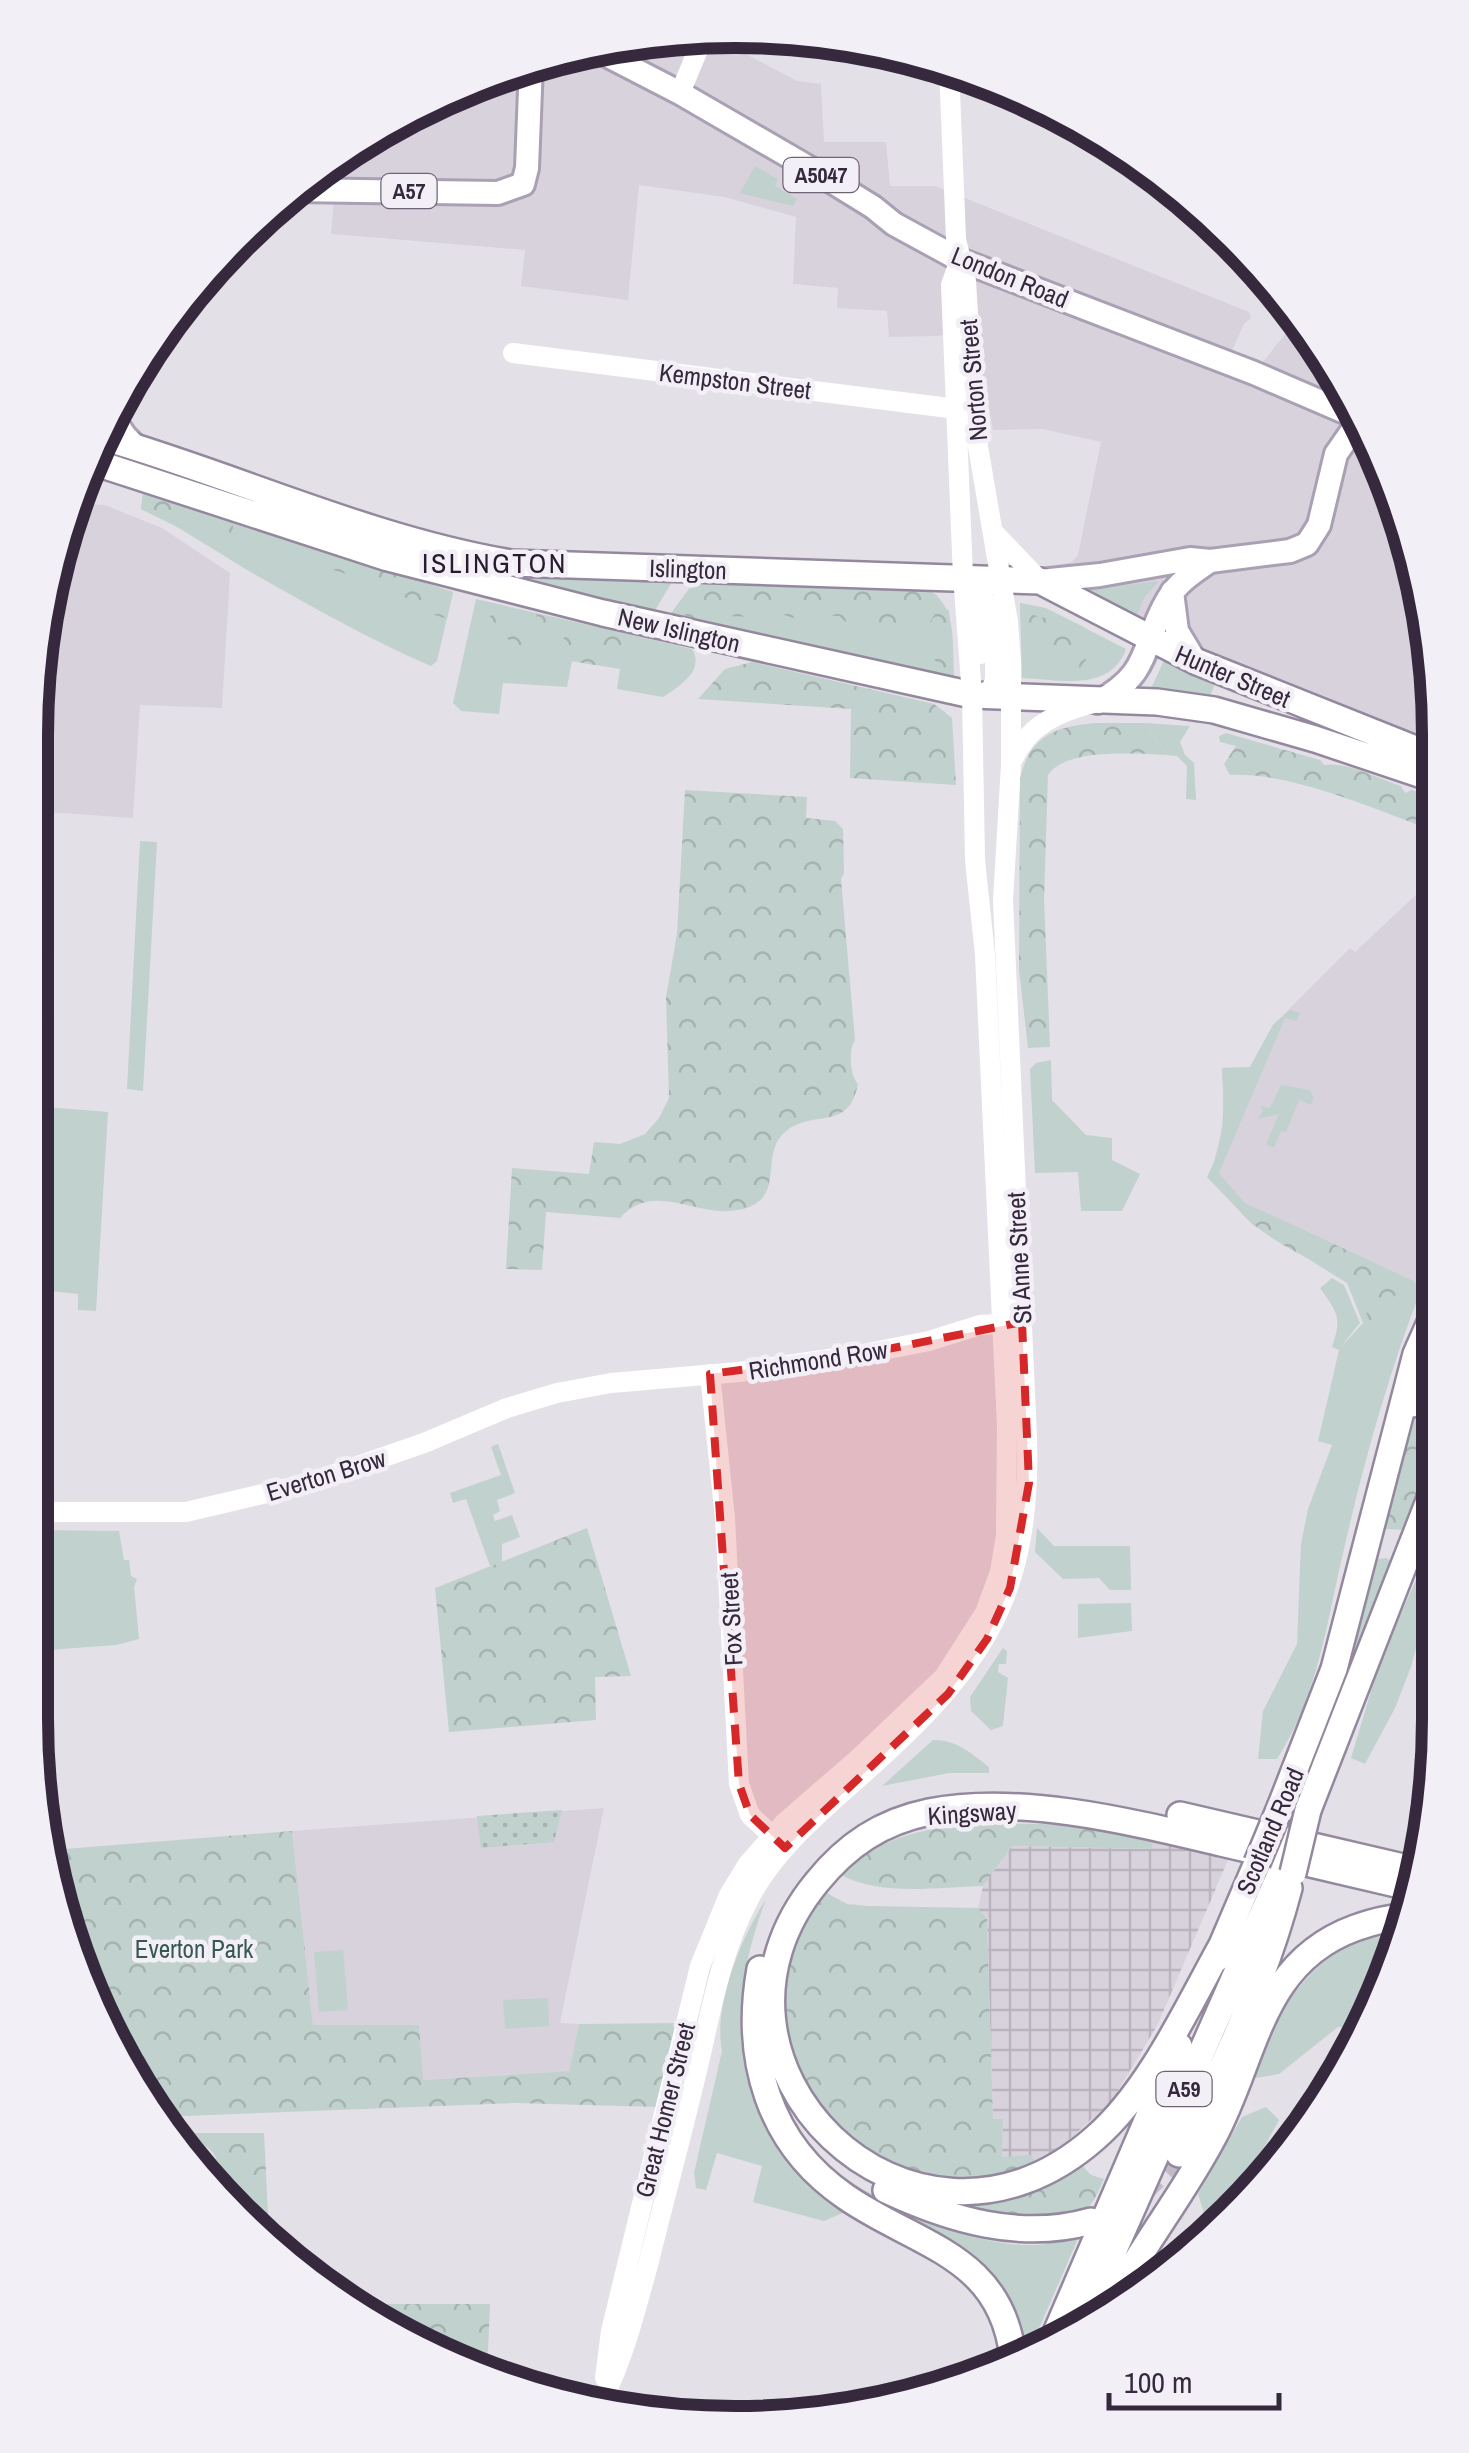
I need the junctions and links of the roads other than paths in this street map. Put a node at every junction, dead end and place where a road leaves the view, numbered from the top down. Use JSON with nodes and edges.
{"nodes":[{"id":1,"x":698,"y":49,"type":"edge"},
{"id":2,"x":613,"y":59,"type":"edge"},
{"id":3,"x":530,"y":79,"type":"edge"},
{"id":4,"x":951,"y":83,"type":"edge"},
{"id":5,"x":680,"y":93,"type":"junction"},
{"id":6,"x":314,"y":190,"type":"edge"},
{"id":7,"x":960,"y":260,"type":"junction"},
{"id":8,"x":513,"y":353,"type":"dead end"},
{"id":9,"x":956,"y":406,"type":"junction"},
{"id":10,"x":1339,"y":410,"type":"edge"},
{"id":11,"x":120,"y":428,"type":"edge"},
{"id":12,"x":1352,"y":432,"type":"edge"},
{"id":13,"x":113,"y":441,"type":"edge"},
{"id":14,"x":138,"y":449,"type":"junction"},
{"id":15,"x":103,"y":465,"type":"edge"},
{"id":16,"x":993,"y":531,"type":"junction"},
{"id":17,"x":1210,"y":561,"type":"junction"},
{"id":18,"x":963,"y":576,"type":"junction"},
{"id":19,"x":998,"y":581,"type":"junction"},
{"id":20,"x":1040,"y":581,"type":"junction"},
{"id":21,"x":1172,"y":592,"type":"junction"},
{"id":22,"x":1151,"y":640,"type":"junction"},
{"id":23,"x":1195,"y":662,"type":"junction"},
{"id":24,"x":976,"y":696,"type":"junction"},
{"id":25,"x":1011,"y":697,"type":"junction"},
{"id":26,"x":1097,"y":702,"type":"junction"},
{"id":27,"x":1422,"y":751,"type":"edge"},
{"id":28,"x":1011,"y":765,"type":"junction"},
{"id":29,"x":1422,"y":775,"type":"edge"},
{"id":30,"x":1012,"y":1323,"type":"junction"},
{"id":31,"x":1422,"y":1338,"type":"edge"},
{"id":32,"x":710,"y":1374,"type":"junction"},
{"id":33,"x":611,"y":1383,"type":"joint"},
{"id":34,"x":1422,"y":1384,"type":"edge"},
{"id":35,"x":1388,"y":1454,"type":"junction"},
{"id":36,"x":48,"y":1512,"type":"edge"},
{"id":37,"x":1373,"y":1520,"type":"junction"},
{"id":38,"x":1422,"y":1520,"type":"edge"},
{"id":39,"x":1418,"y":1529,"type":"junction"},
{"id":40,"x":1362,"y":1557,"type":"junction"},
{"id":41,"x":1404,"y":1562,"type":"junction"},
{"id":42,"x":778,"y":1842,"type":"junction"},
{"id":43,"x":1405,"y":1867,"type":"edge"},
{"id":44,"x":1288,"y":1871,"type":"junction"},
{"id":45,"x":1401,"y":1885,"type":"edge"},
{"id":46,"x":1391,"y":1919,"type":"edge"},
{"id":47,"x":1223,"y":1943,"type":"junction"},
{"id":48,"x":758,"y":1982,"type":"junction"},
{"id":49,"x":1180,"y":2154,"type":"tunnel mouth"},
{"id":50,"x":1091,"y":2220,"type":"dead end"},
{"id":51,"x":1120,"y":2287,"type":"edge"},
{"id":52,"x":1089,"y":2306,"type":"edge"},
{"id":53,"x":1061,"y":2322,"type":"edge"},
{"id":54,"x":1010,"y":2347,"type":"edge"},
{"id":55,"x":603,"y":2393,"type":"edge"}],
"edges":[{"from":1,"to":5,"type":"main road"},
{"from":2,"to":5,"type":"main road","number":"A5047"},
{"from":3,"to":6,"type":"main road","number":"A57"},
{"from":4,"to":7,"type":"main road"},
{"from":5,"to":7,"type":"main road","name":"London Road","number":"A5047"},
{"from":7,"to":9,"type":"main road","name":"Norton Street"},
{"from":7,"to":10,"type":"main road","name":"London Road","number":"A5047"},
{"from":7,"to":16,"type":"main road","name":"Norton Street"},
{"from":8,"to":9,"type":"main road","name":"Kempston Street"},
{"from":9,"to":18,"type":"main road","name":"Norton Street"},
{"from":11,"to":14,"type":"main road"},
{"from":12,"to":17,"type":"main road","name":"Islington"},
{"from":13,"to":14,"type":"highway","name":"Islington"},
{"from":14,"to":18,"type":"highway","name":"Islington"},
{"from":15,"to":24,"type":"highway","name":"New Islington"},
{"from":16,"to":19,"type":"main road","name":"Norton Street"},
{"from":16,"to":20,"type":"main road"},
{"from":17,"to":20,"type":"main road","name":"Islington"},
{"from":17,"to":21,"type":"main road"},
{"from":18,"to":19,"type":"highway","name":"Islington"},
{"from":18,"to":24,"type":"main road","name":"St Anne Street"},
{"from":19,"to":20,"type":"highway","name":"Islington"},
{"from":19,"to":24,"type":"main road"},
{"from":19,"to":25,"type":"main road","name":"St Anne Street"},
{"from":20,"to":22,"type":"highway","name":"Hunter Street"},
{"from":21,"to":22,"type":"main road"},
{"from":21,"to":23,"type":"main road"},
{"from":22,"to":23,"type":"highway","name":"Hunter Street"},
{"from":22,"to":26,"type":"main road"},
{"from":23,"to":27,"type":"highway","name":"Hunter Street"},
{"from":24,"to":25,"type":"highway","name":"New Islington"},
{"from":24,"to":30,"type":"main road","name":"St Anne Street"},
{"from":25,"to":26,"type":"highway","name":"New Islington"},
{"from":25,"to":28,"type":"main road","name":"St Anne Street"},
{"from":26,"to":28,"type":"main road"},
{"from":26,"to":29,"type":"highway","name":"Hunter Street"},
{"from":28,"to":30,"type":"main road","name":"St Anne Street"},
{"from":30,"to":32,"type":"main road","name":"Richmond Row"},
{"from":30,"to":42,"type":"main road","name":"St Anne Street"},
{"from":31,"to":35,"type":"highway","name":"Scotland Road","number":"A59"},
{"from":32,"to":33,"type":"main road","name":"Richmond Row"},
{"from":32,"to":42,"type":"main road","name":"Fox Street"},
{"from":33,"to":36,"type":"main road","name":"Everton Brow"},
{"from":34,"to":35,"type":"highway"},
{"from":35,"to":37,"type":"highway","name":"Scotland Road","number":"A59"},
{"from":37,"to":39,"type":"highway"},
{"from":37,"to":40,"type":"highway","name":"Scotland Road","number":"A59"},
{"from":38,"to":39,"type":"highway","name":"Scotland Road","number":"A59"},
{"from":39,"to":41,"type":"highway","name":"Scotland Road","number":"A59"},
{"from":40,"to":41,"type":"highway"},
{"from":40,"to":47,"type":"highway","name":"Scotland Road","number":"A59","bridge":true},
{"from":41,"to":44,"type":"highway","name":"Scotland Road","number":"A59","bridge":true},
{"from":42,"to":55,"type":"main road","name":"Great Homer Street"},
{"from":43,"to":48,"type":"highway","name":"Kingsway"},
{"from":44,"to":49,"type":"highway"},
{"from":44,"to":52,"type":"highway","name":"Scotland Road","number":"A59"},
{"from":45,"to":47,"type":"highway","name":"Kingsway"},
{"from":46,"to":51,"type":"highway"},
{"from":47,"to":53,"type":"highway","name":"Scotland Road","number":"A59"},
{"from":48,"to":50,"type":"highway"},
{"from":48,"to":54,"type":"highway"}]}
